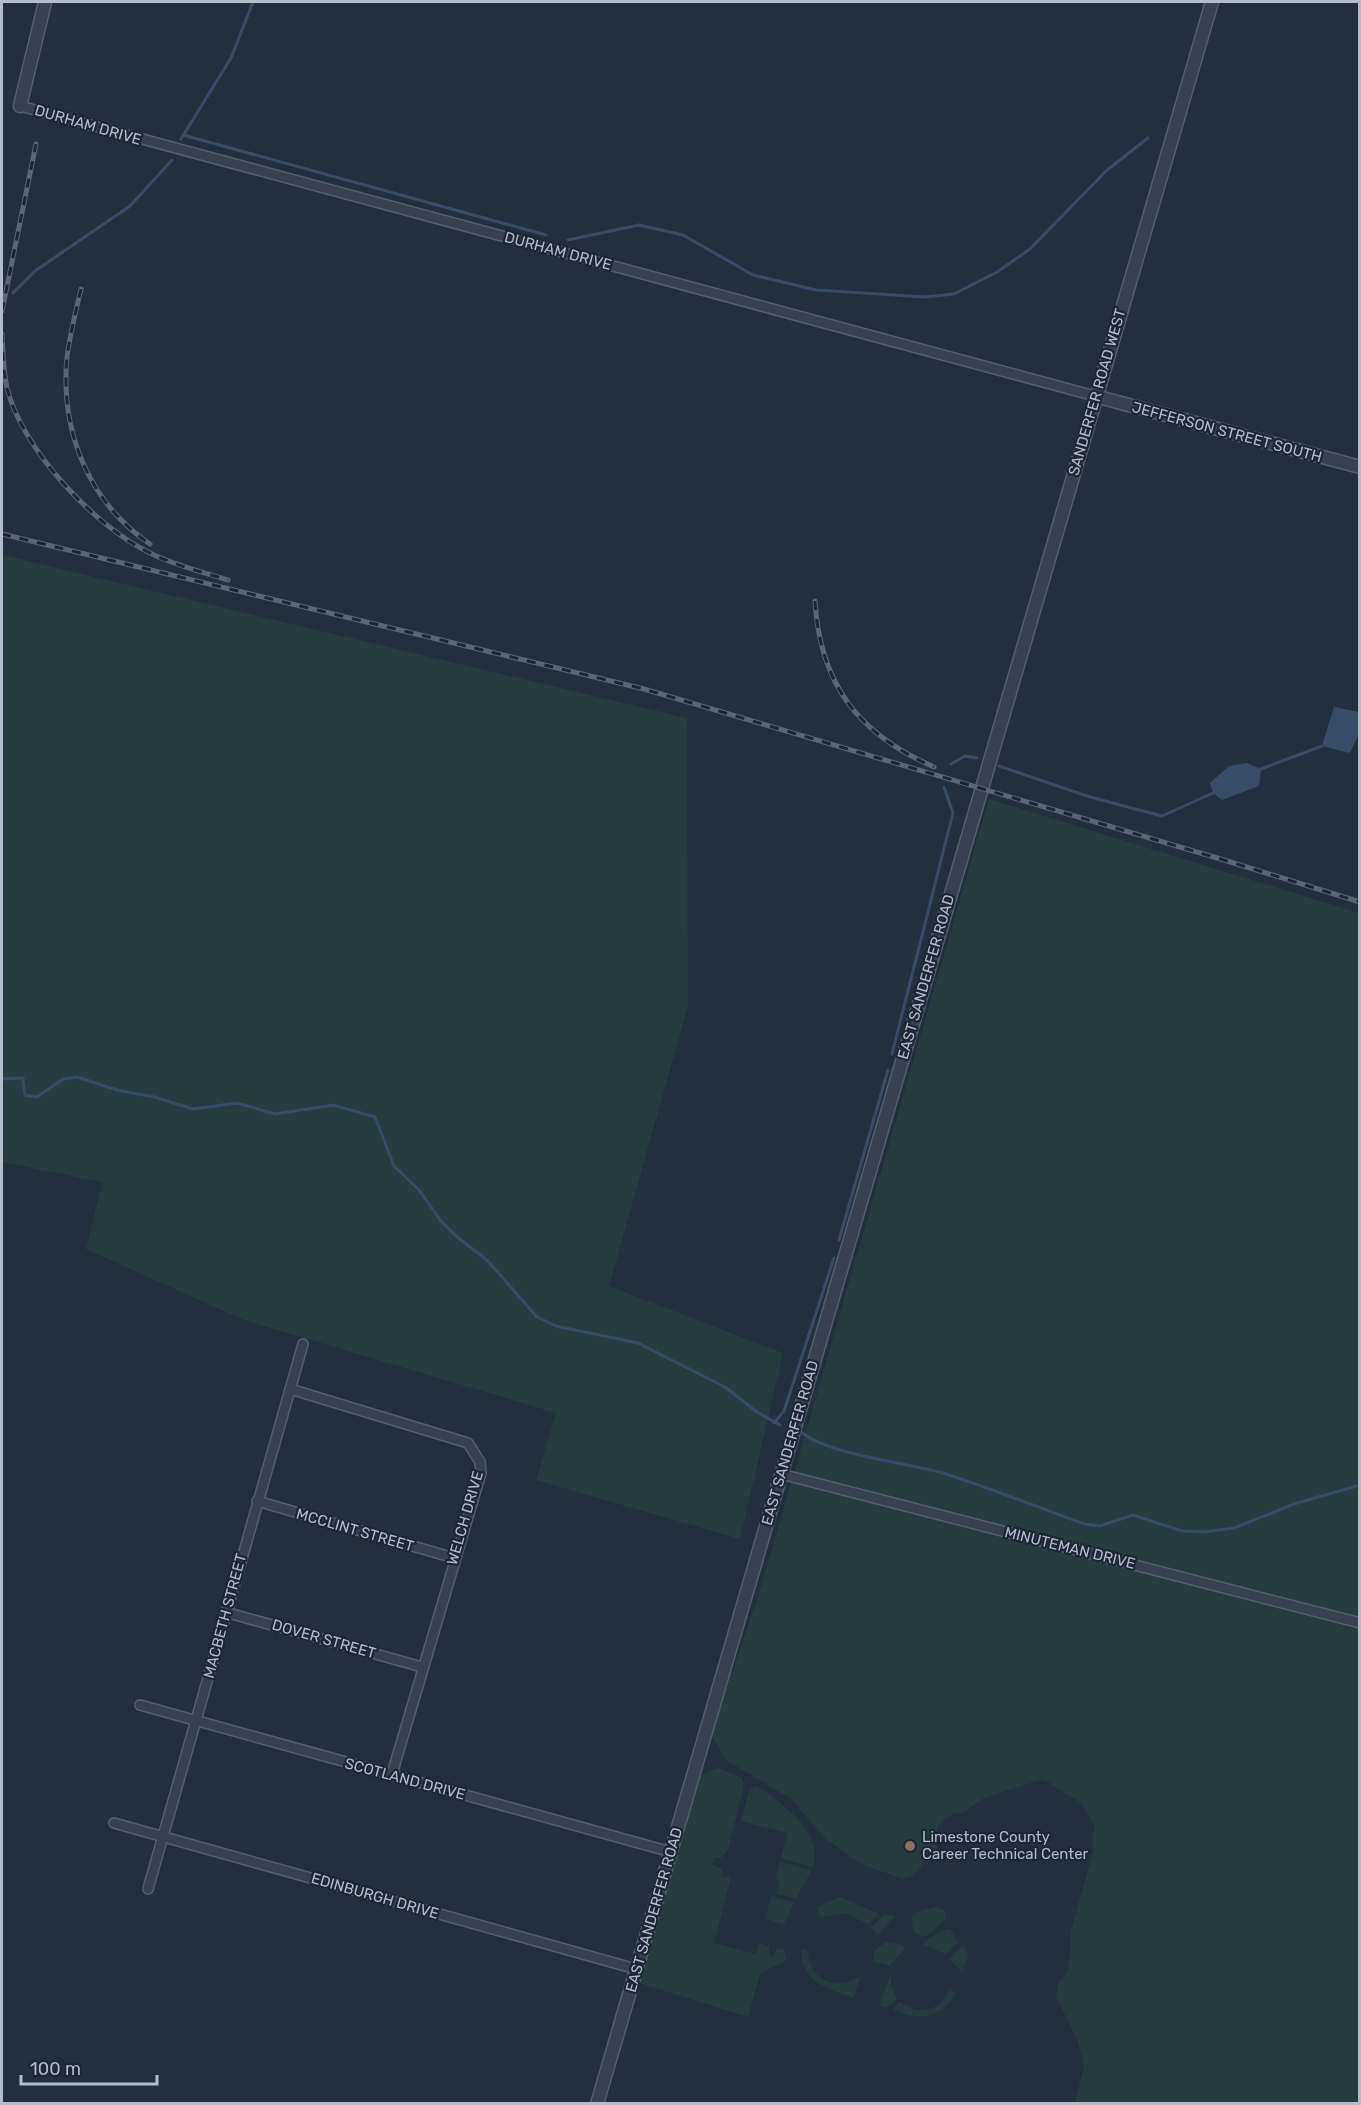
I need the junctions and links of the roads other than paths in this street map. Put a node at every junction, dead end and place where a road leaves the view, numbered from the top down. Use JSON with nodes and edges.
{"nodes":[{"id":1,"x":45,"y":2,"type":"edge"},
{"id":2,"x":1212,"y":2,"type":"edge"},
{"id":3,"x":20,"y":106,"type":"joint"},
{"id":4,"x":1095,"y":396,"type":"junction"},
{"id":5,"x":1359,"y":467,"type":"edge"},
{"id":6,"x":983,"y":783,"type":"joint"},
{"id":7,"x":303,"y":1344,"type":"dead end"},
{"id":8,"x":290,"y":1389,"type":"junction"},
{"id":9,"x":781,"y":1474,"type":"junction"},
{"id":10,"x":257,"y":1501,"type":"junction"},
{"id":11,"x":453,"y":1558,"type":"junction"},
{"id":12,"x":225,"y":1612,"type":"junction"},
{"id":13,"x":1359,"y":1623,"type":"edge"},
{"id":14,"x":422,"y":1667,"type":"junction"},
{"id":15,"x":140,"y":1705,"type":"dead end"},
{"id":16,"x":198,"y":1721,"type":"junction"},
{"id":17,"x":392,"y":1774,"type":"junction"},
{"id":18,"x":114,"y":1823,"type":"dead end"},
{"id":19,"x":165,"y":1838,"type":"junction"},
{"id":20,"x":670,"y":1852,"type":"junction"},
{"id":21,"x":148,"y":1889,"type":"dead end"},
{"id":22,"x":636,"y":1969,"type":"junction"},
{"id":23,"x":597,"y":2103,"type":"edge"}],
"edges":[{"from":1,"to":3,"type":"street"},
{"from":2,"to":4,"type":"street","name":"SANDERFER ROAD WEST"},
{"from":3,"to":4,"type":"street","name":"DURHAM DRIVE"},
{"from":4,"to":5,"type":"street","name":"JEFFERSON STREET SOUTH"},
{"from":4,"to":6,"type":"street","name":"SANDERFER ROAD WEST"},
{"from":6,"to":9,"type":"street","name":"EAST SANDERFER ROAD"},
{"from":7,"to":8,"type":"street","name":"MACBETH STREET"},
{"from":8,"to":10,"type":"street","name":"MACBETH STREET"},
{"from":8,"to":11,"type":"street","name":"WELCH DRIVE"},
{"from":9,"to":13,"type":"street","name":"MINUTEMAN DRIVE"},
{"from":9,"to":20,"type":"street","name":"EAST SANDERFER ROAD"},
{"from":10,"to":11,"type":"street","name":"MCCLINT STREET"},
{"from":10,"to":12,"type":"street","name":"MACBETH STREET"},
{"from":11,"to":14,"type":"street","name":"WELCH DRIVE"},
{"from":12,"to":14,"type":"street","name":"DOVER STREET"},
{"from":12,"to":16,"type":"street","name":"MACBETH STREET"},
{"from":14,"to":17,"type":"street","name":"WELCH DRIVE"},
{"from":15,"to":16,"type":"street","name":"SCOTLAND DRIVE"},
{"from":16,"to":17,"type":"street","name":"SCOTLAND DRIVE"},
{"from":16,"to":19,"type":"street","name":"MACBETH STREET"},
{"from":17,"to":20,"type":"street","name":"SCOTLAND DRIVE"},
{"from":18,"to":19,"type":"street","name":"EDINBURGH DRIVE"},
{"from":19,"to":21,"type":"street","name":"MACBETH STREET"},
{"from":19,"to":22,"type":"street","name":"EDINBURGH DRIVE"},
{"from":20,"to":22,"type":"street","name":"EAST SANDERFER ROAD"},
{"from":22,"to":23,"type":"street","name":"EAST SANDERFER ROAD"}]}
